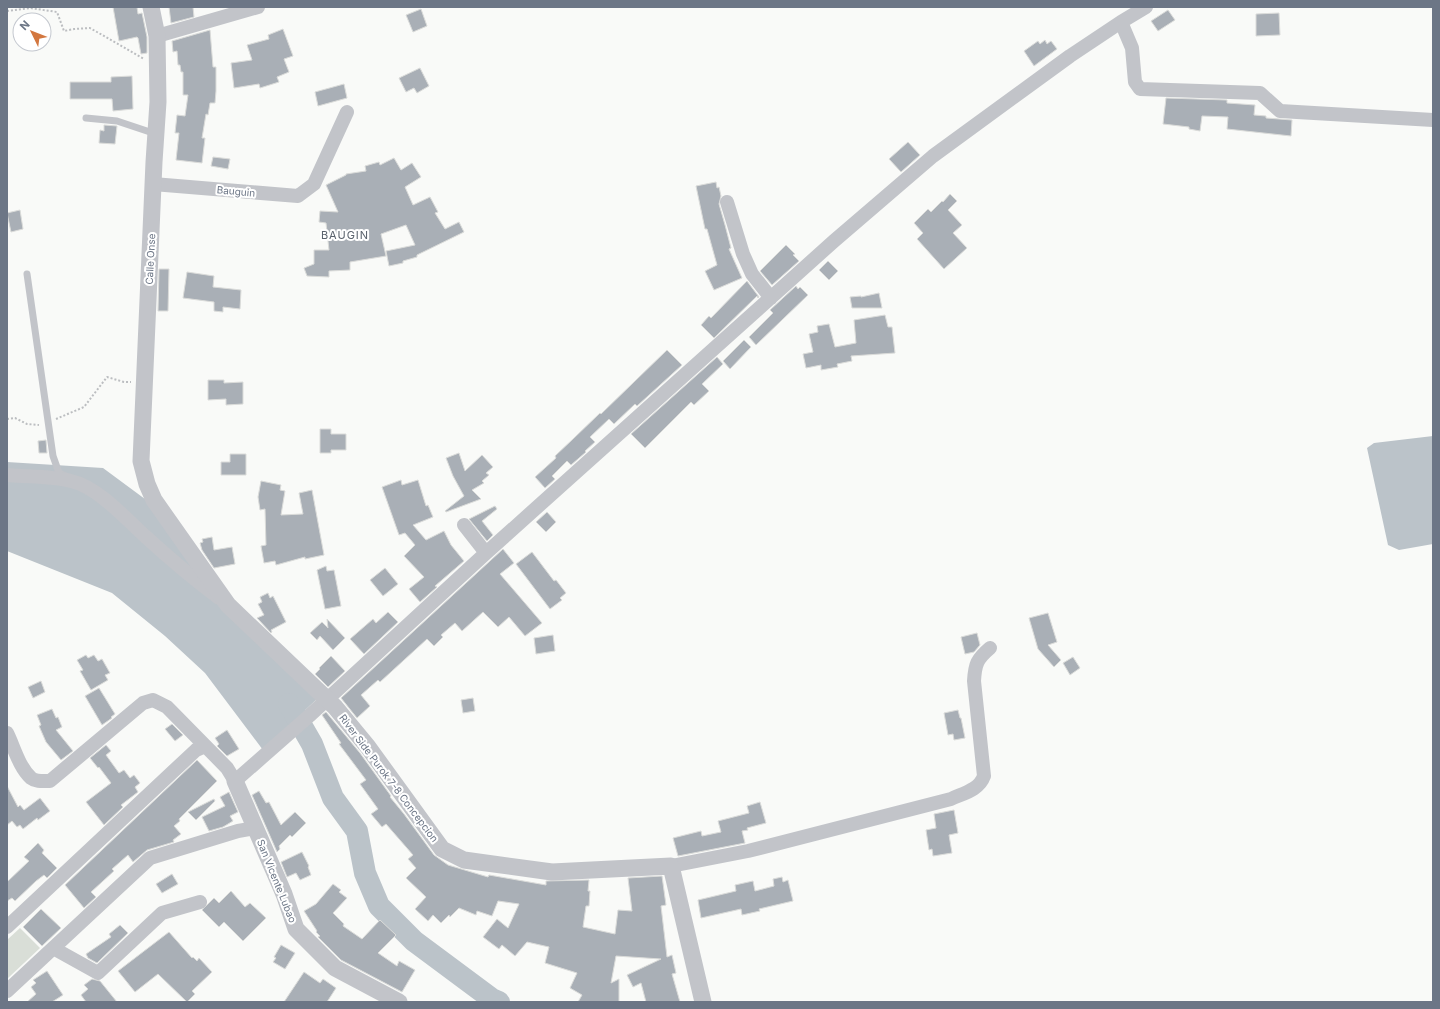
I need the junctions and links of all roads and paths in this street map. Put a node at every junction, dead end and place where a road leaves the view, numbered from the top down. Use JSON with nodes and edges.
{"nodes":[{"id":1,"x":151,"y":7,"type":"edge"},
{"id":2,"x":258,"y":7,"type":"edge"},
{"id":3,"x":1146,"y":7,"type":"edge"},
{"id":4,"x":7,"y":11,"type":"edge"},
{"id":5,"x":1121,"y":22,"type":"junction"},
{"id":6,"x":157,"y":36,"type":"junction"},
{"id":7,"x":158,"y":67,"type":"junction"},
{"id":8,"x":347,"y":112,"type":"dead end"},
{"id":9,"x":86,"y":118,"type":"dead end"},
{"id":10,"x":1433,"y":120,"type":"edge"},
{"id":11,"x":156,"y":134,"type":"junction"},
{"id":12,"x":153,"y":184,"type":"junction"},
{"id":13,"x":728,"y":202,"type":"dead end"},
{"id":14,"x":27,"y":274,"type":"dead end"},
{"id":15,"x":771,"y":298,"type":"junction"},
{"id":16,"x":145,"y":375,"type":"junction"},
{"id":17,"x":7,"y":419,"type":"edge"},
{"id":18,"x":48,"y":422,"type":"junction"},
{"id":19,"x":7,"y":475,"type":"edge"},
{"id":20,"x":72,"y":481,"type":"junction"},
{"id":21,"x":464,"y":526,"type":"dead end"},
{"id":22,"x":486,"y":553,"type":"junction"},
{"id":23,"x":228,"y":605,"type":"junction"},
{"id":24,"x":990,"y":648,"type":"dead end"},
{"id":25,"x":327,"y":699,"type":"junction"},
{"id":26,"x":7,"y":733,"type":"edge"},
{"id":27,"x":205,"y":746,"type":"junction"},
{"id":28,"x":236,"y":782,"type":"junction"},
{"id":29,"x":256,"y":828,"type":"junction"},
{"id":30,"x":671,"y":866,"type":"junction"},
{"id":31,"x":200,"y":902,"type":"dead end"},
{"id":32,"x":7,"y":927,"type":"edge"},
{"id":33,"x":53,"y":948,"type":"junction"},
{"id":34,"x":7,"y":991,"type":"edge"},
{"id":35,"x":378,"y":997,"type":"edge"},
{"id":36,"x":399,"y":1002,"type":"edge"},
{"id":37,"x":703,"y":1002,"type":"edge"}],
"edges":[{"from":1,"to":6,"type":"street","name":"Calle Onse"},
{"from":2,"to":6,"type":"street"},
{"from":3,"to":5,"type":"street"},
{"from":4,"to":7,"type":"path"},
{"from":5,"to":10,"type":"street"},
{"from":5,"to":15,"type":"street"},
{"from":6,"to":7,"type":"street","name":"Calle Onse"},
{"from":7,"to":11,"type":"street","name":"Calle Onse"},
{"from":8,"to":12,"type":"street","name":"Bauguin"},
{"from":9,"to":11,"type":"lane"},
{"from":11,"to":12,"type":"street","name":"Calle Onse"},
{"from":12,"to":16,"type":"street","name":"Calle Onse"},
{"from":13,"to":15,"type":"street"},
{"from":14,"to":18,"type":"lane"},
{"from":15,"to":22,"type":"street"},
{"from":16,"to":18,"type":"path"},
{"from":16,"to":23,"type":"street","name":"Calle Onse"},
{"from":17,"to":18,"type":"path"},
{"from":18,"to":20,"type":"lane"},
{"from":19,"to":20,"type":"street"},
{"from":20,"to":23,"type":"street"},
{"from":21,"to":22,"type":"street"},
{"from":22,"to":25,"type":"street"},
{"from":23,"to":25,"type":"street","name":"River Side Purok 7-8 Concepcion"},
{"from":24,"to":30,"type":"street"},
{"from":25,"to":28,"type":"street"},
{"from":25,"to":30,"type":"street","name":"River Side Purok 7-8 Concepcion"},
{"from":26,"to":27,"type":"street","name":"San Vicente Lubao"},
{"from":27,"to":28,"type":"street","name":"San Vicente Lubao"},
{"from":27,"to":32,"type":"street"},
{"from":28,"to":29,"type":"street","name":"San Vicente Lubao"},
{"from":29,"to":33,"type":"street"},
{"from":29,"to":35,"type":"street","name":"San Vicente Lubao"},
{"from":30,"to":37,"type":"street"},
{"from":31,"to":33,"type":"street"},
{"from":33,"to":34,"type":"street"},
{"from":35,"to":36,"type":"street","name":"San Vicente Lubao"}]}
